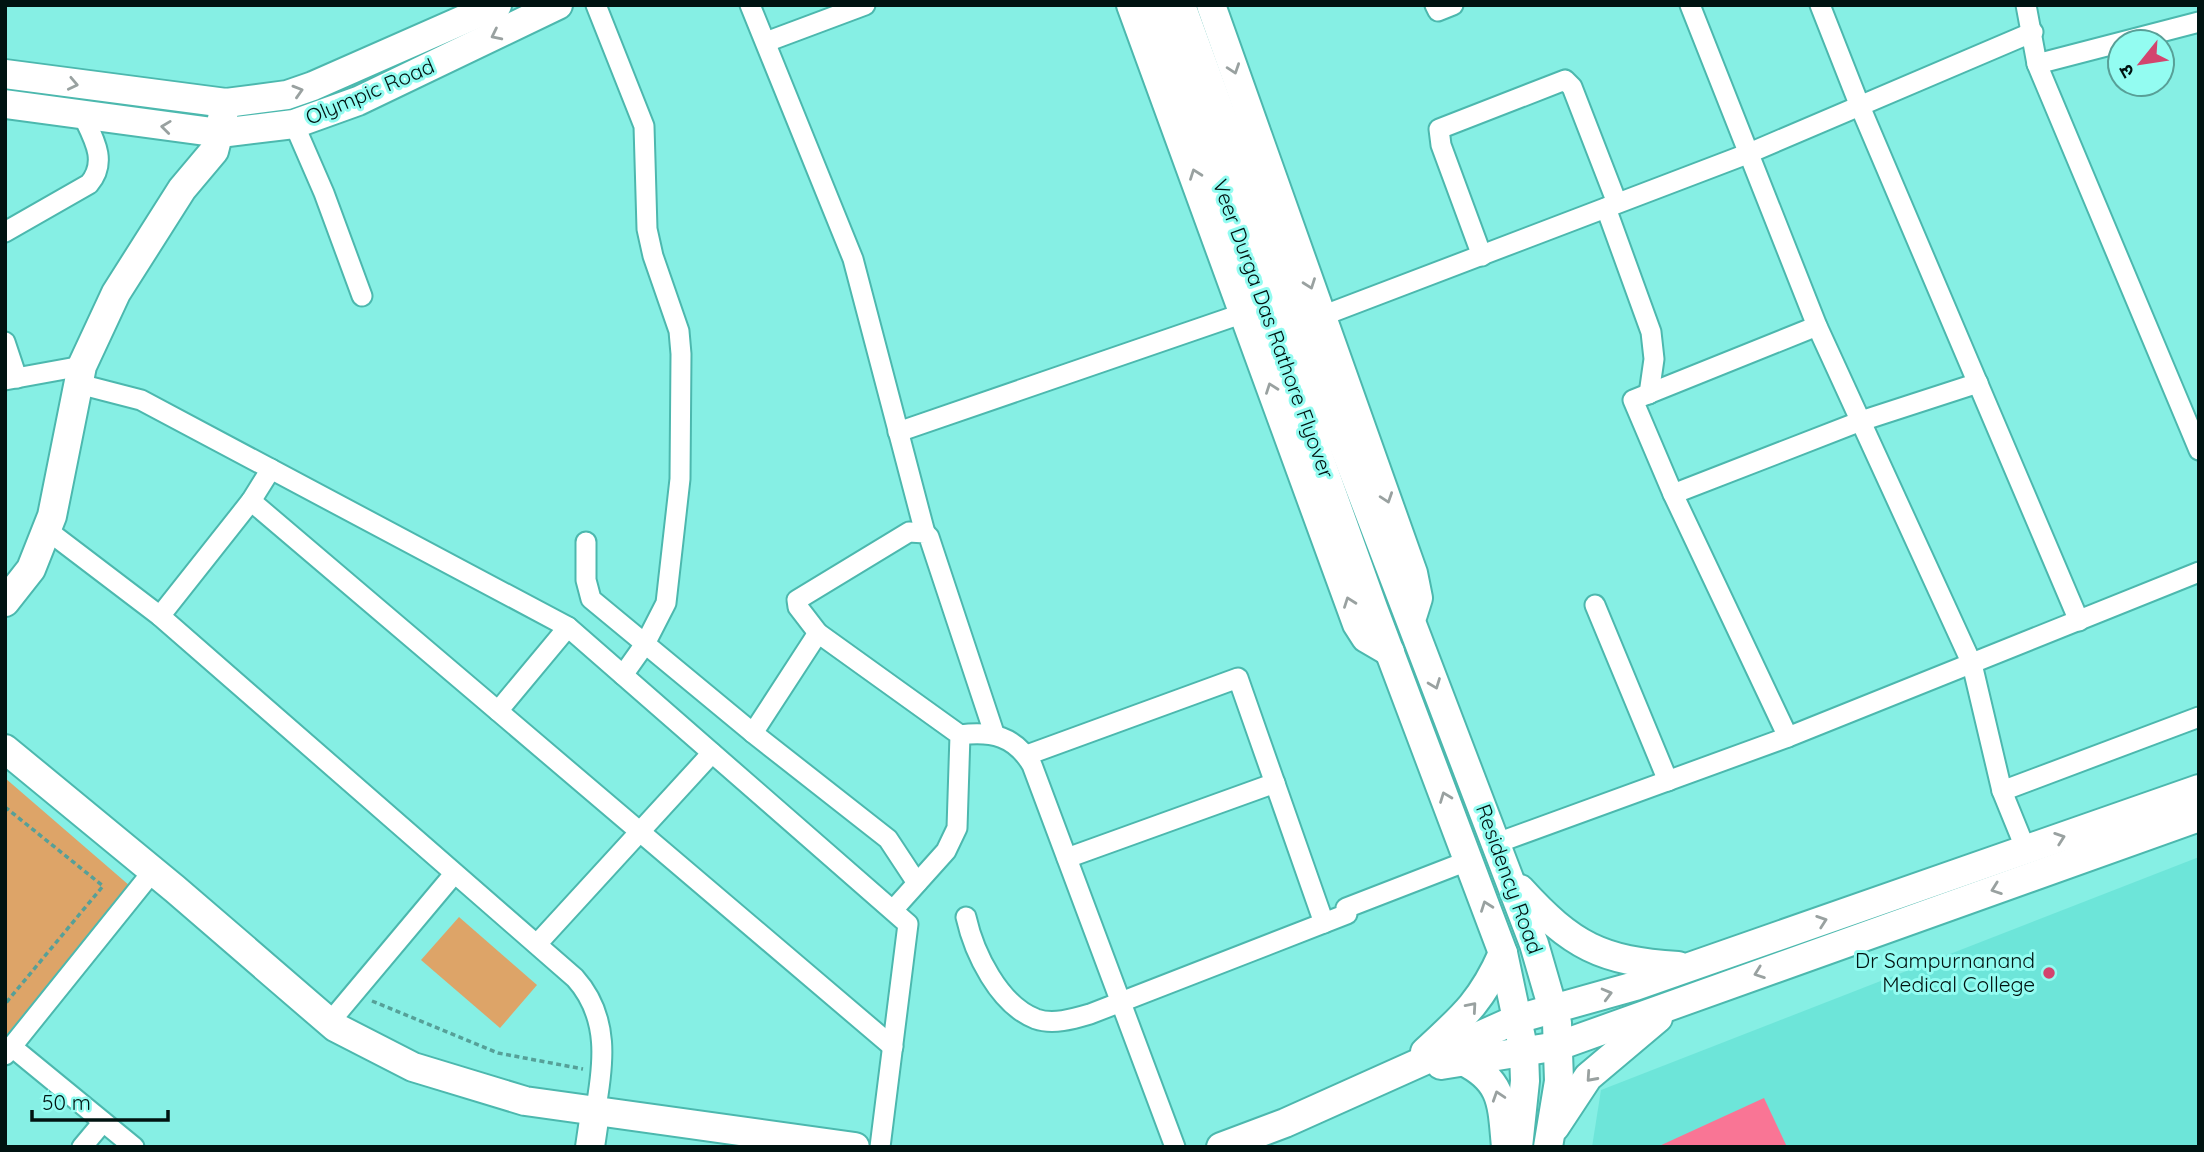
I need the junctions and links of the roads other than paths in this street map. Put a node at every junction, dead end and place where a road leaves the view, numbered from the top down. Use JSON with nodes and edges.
{"nodes":[{"id":1,"x":497,"y":5,"type":"edge"},
{"id":2,"x":558,"y":5,"type":"edge"},
{"id":3,"x":596,"y":5,"type":"edge"},
{"id":4,"x":750,"y":5,"type":"edge"},
{"id":5,"x":864,"y":5,"type":"edge"},
{"id":6,"x":1131,"y":5,"type":"edge"},
{"id":7,"x":1157,"y":5,"type":"edge"},
{"id":8,"x":1181,"y":5,"type":"edge"},
{"id":9,"x":1211,"y":5,"type":"edge"},
{"id":10,"x":1435,"y":5,"type":"edge"},
{"id":11,"x":1453,"y":5,"type":"edge"},
{"id":12,"x":1690,"y":5,"type":"edge"},
{"id":13,"x":1820,"y":5,"type":"edge"},
{"id":14,"x":2026,"y":5,"type":"edge"},
{"id":15,"x":2199,"y":22,"type":"edge"},
{"id":16,"x":2033,"y":32,"type":"junction"},
{"id":17,"x":766,"y":42,"type":"junction"},
{"id":18,"x":2037,"y":64,"type":"junction"},
{"id":19,"x":5,"y":74,"type":"edge"},
{"id":20,"x":226,"y":103,"type":"junction"},
{"id":21,"x":5,"y":104,"type":"edge"},
{"id":22,"x":1859,"y":104,"type":"junction"},
{"id":23,"x":83,"y":116,"type":"junction"},
{"id":24,"x":294,"y":124,"type":"junction"},
{"id":25,"x":220,"y":133,"type":"junction"},
{"id":26,"x":1747,"y":154,"type":"junction"},
{"id":27,"x":1612,"y":206,"type":"junction"},
{"id":28,"x":5,"y":232,"type":"edge"},
{"id":29,"x":1482,"y":256,"type":"junction"},
{"id":30,"x":362,"y":296,"type":"dead end"},
{"id":31,"x":1244,"y":313,"type":"junction"},
{"id":32,"x":1322,"y":316,"type":"junction"},
{"id":33,"x":1817,"y":326,"type":"junction"},
{"id":34,"x":5,"y":342,"type":"edge"},
{"id":35,"x":81,"y":375,"type":"junction"},
{"id":36,"x":11,"y":379,"type":"edge"},
{"id":37,"x":1978,"y":383,"type":"junction"},
{"id":38,"x":1649,"y":394,"type":"junction"},
{"id":39,"x":1861,"y":421,"type":"junction"},
{"id":40,"x":898,"y":432,"type":"junction"},
{"id":41,"x":2199,"y":450,"type":"edge"},
{"id":42,"x":271,"y":469,"type":"junction"},
{"id":43,"x":1673,"y":494,"type":"junction"},
{"id":44,"x":251,"y":501,"type":"junction"},
{"id":45,"x":47,"y":530,"type":"junction"},
{"id":46,"x":925,"y":533,"type":"junction"},
{"id":47,"x":586,"y":542,"type":"dead end"},
{"id":48,"x":2199,"y":572,"type":"edge"},
{"id":49,"x":5,"y":602,"type":"edge"},
{"id":50,"x":1595,"y":605,"type":"dead end"},
{"id":51,"x":160,"y":616,"type":"junction"},
{"id":52,"x":1410,"y":620,"type":"junction"},
{"id":53,"x":2079,"y":621,"type":"junction"},
{"id":54,"x":568,"y":627,"type":"junction"},
{"id":55,"x":818,"y":633,"type":"junction"},
{"id":56,"x":645,"y":644,"type":"junction"},
{"id":57,"x":1390,"y":652,"type":"junction"},
{"id":58,"x":1972,"y":664,"type":"junction"},
{"id":59,"x":623,"y":675,"type":"junction"},
{"id":60,"x":498,"y":711,"type":"junction"},
{"id":61,"x":2199,"y":717,"type":"edge"},
{"id":62,"x":753,"y":733,"type":"junction"},
{"id":63,"x":994,"y":733,"type":"junction"},
{"id":64,"x":960,"y":735,"type":"junction"},
{"id":65,"x":1788,"y":737,"type":"junction"},
{"id":66,"x":5,"y":749,"type":"edge"},
{"id":67,"x":712,"y":753,"type":"junction"},
{"id":68,"x":1027,"y":755,"type":"junction"},
{"id":69,"x":1668,"y":781,"type":"junction"},
{"id":70,"x":1275,"y":783,"type":"junction"},
{"id":71,"x":2199,"y":789,"type":"edge"},
{"id":72,"x":2002,"y":791,"type":"junction"},
{"id":73,"x":2199,"y":817,"type":"edge"},
{"id":74,"x":641,"y":832,"type":"junction"},
{"id":75,"x":2026,"y":850,"type":"junction"},
{"id":76,"x":1501,"y":851,"type":"junction"},
{"id":77,"x":1067,"y":858,"type":"junction"},
{"id":78,"x":1470,"y":860,"type":"junction"},
{"id":79,"x":153,"y":871,"type":"junction"},
{"id":80,"x":449,"y":880,"type":"dead end"},
{"id":81,"x":917,"y":883,"type":"junction"},
{"id":82,"x":892,"y":910,"type":"junction"},
{"id":83,"x":967,"y":918,"type":"dead end"},
{"id":84,"x":1324,"y":923,"type":"junction"},
{"id":85,"x":537,"y":944,"type":"junction"},
{"id":86,"x":1503,"y":954,"type":"junction"},
{"id":87,"x":1691,"y":967,"type":"junction"},
{"id":88,"x":1121,"y":1001,"type":"junction"},
{"id":89,"x":1680,"y":1001,"type":"junction"},
{"id":90,"x":1553,"y":1007,"type":"junction"},
{"id":91,"x":1517,"y":1019,"type":"junction"},
{"id":92,"x":329,"y":1023,"type":"junction"},
{"id":93,"x":1558,"y":1046,"type":"junction"},
{"id":94,"x":893,"y":1047,"type":"junction"},
{"id":95,"x":9,"y":1051,"type":"edge"},
{"id":96,"x":1524,"y":1052,"type":"junction"},
{"id":97,"x":1463,"y":1061,"type":"junction"},
{"id":98,"x":1405,"y":1070,"type":"junction"},
{"id":99,"x":596,"y":1113,"type":"junction"},
{"id":100,"x":103,"y":1122,"type":"junction"},
{"id":101,"x":721,"y":1138,"type":"edge"},
{"id":102,"x":1548,"y":1142,"type":"edge"},
{"id":103,"x":82,"y":1147,"type":"edge"},
{"id":104,"x":134,"y":1147,"type":"edge"},
{"id":105,"x":590,"y":1147,"type":"edge"},
{"id":106,"x":855,"y":1147,"type":"edge"},
{"id":107,"x":880,"y":1147,"type":"edge"},
{"id":108,"x":1175,"y":1147,"type":"edge"},
{"id":109,"x":1221,"y":1147,"type":"edge"},
{"id":110,"x":1506,"y":1147,"type":"edge"},
{"id":111,"x":1518,"y":1147,"type":"edge"}],
"edges":[{"from":20,"to":1,"type":"street","name":"Olympic Road","one_way":true},
{"from":2,"to":24,"type":"street","name":"Olympic Road","one_way":true},
{"from":3,"to":56,"type":"street"},
{"from":4,"to":17,"type":"street"},
{"from":5,"to":17,"type":"street"},
{"from":31,"to":6,"type":"street","one_way":true},
{"from":7,"to":57,"type":"street","name":"Veer Durga Das Rathore Flyover"},
{"from":8,"to":52,"type":"street","name":"Veer Durga Das Rathore Flyover"},
{"from":9,"to":32,"type":"street","one_way":true},
{"from":10,"to":11,"type":"street"},
{"from":12,"to":26,"type":"street"},
{"from":13,"to":22,"type":"street"},
{"from":14,"to":16,"type":"street"},
{"from":15,"to":18,"type":"street"},
{"from":16,"to":18,"type":"street"},
{"from":16,"to":22,"type":"street"},
{"from":17,"to":40,"type":"street"},
{"from":18,"to":41,"type":"street"},
{"from":19,"to":20,"type":"street","name":"Olympic Road","one_way":true},
{"from":20,"to":25,"type":"street"},
{"from":21,"to":23,"type":"street","name":"Olympic Road"},
{"from":22,"to":26,"type":"street"},
{"from":22,"to":37,"type":"street"},
{"from":25,"to":23,"type":"street","name":"Olympic Road","one_way":true},
{"from":23,"to":28,"type":"street"},
{"from":24,"to":25,"type":"street","name":"Olympic Road"},
{"from":24,"to":30,"type":"street"},
{"from":25,"to":35,"type":"street"},
{"from":26,"to":27,"type":"street"},
{"from":26,"to":33,"type":"street"},
{"from":27,"to":29,"type":"street"},
{"from":27,"to":29,"type":"street"},
{"from":27,"to":38,"type":"street"},
{"from":29,"to":32,"type":"street"},
{"from":31,"to":40,"type":"street"},
{"from":57,"to":31,"type":"street","one_way":true},
{"from":32,"to":52,"type":"street","one_way":true},
{"from":33,"to":38,"type":"street"},
{"from":33,"to":39,"type":"street"},
{"from":34,"to":36,"type":"street"},
{"from":35,"to":36,"type":"street"},
{"from":35,"to":42,"type":"street"},
{"from":35,"to":45,"type":"street"},
{"from":37,"to":39,"type":"street"},
{"from":37,"to":53,"type":"street"},
{"from":38,"to":43,"type":"street"},
{"from":39,"to":43,"type":"street"},
{"from":39,"to":58,"type":"street"},
{"from":40,"to":46,"type":"street"},
{"from":42,"to":44,"type":"street"},
{"from":42,"to":54,"type":"street"},
{"from":43,"to":65,"type":"street"},
{"from":44,"to":51,"type":"street"},
{"from":44,"to":60,"type":"street"},
{"from":45,"to":49,"type":"street"},
{"from":45,"to":51,"type":"street"},
{"from":46,"to":55,"type":"street"},
{"from":46,"to":63,"type":"street"},
{"from":47,"to":56,"type":"street"},
{"from":48,"to":53,"type":"street"},
{"from":50,"to":69,"type":"street"},
{"from":51,"to":85,"type":"street"},
{"from":52,"to":76,"type":"street","name":"Residency Road","one_way":true},
{"from":53,"to":58,"type":"street"},
{"from":54,"to":59,"type":"street"},
{"from":54,"to":60,"type":"street"},
{"from":55,"to":62,"type":"street"},
{"from":55,"to":64,"type":"street"},
{"from":56,"to":59,"type":"street"},
{"from":56,"to":62,"type":"street"},
{"from":78,"to":57,"type":"street","name":"Residency Road","one_way":true},
{"from":58,"to":65,"type":"street"},
{"from":58,"to":72,"type":"street"},
{"from":59,"to":67,"type":"street"},
{"from":60,"to":74,"type":"street"},
{"from":61,"to":72,"type":"street"},
{"from":62,"to":81,"type":"street"},
{"from":63,"to":64,"type":"street"},
{"from":63,"to":68,"type":"street"},
{"from":64,"to":81,"type":"street"},
{"from":65,"to":69,"type":"street"},
{"from":66,"to":79,"type":"street"},
{"from":67,"to":74,"type":"street"},
{"from":67,"to":82,"type":"street"},
{"from":68,"to":70,"type":"street"},
{"from":68,"to":77,"type":"street"},
{"from":69,"to":76,"type":"street"},
{"from":70,"to":77,"type":"street"},
{"from":70,"to":84,"type":"street"},
{"from":75,"to":71,"type":"street","one_way":true},
{"from":72,"to":75,"type":"street"},
{"from":73,"to":89,"type":"street","one_way":true},
{"from":74,"to":85,"type":"street"},
{"from":74,"to":94,"type":"street"},
{"from":87,"to":75,"type":"street","one_way":true},
{"from":76,"to":87,"type":"street"},
{"from":76,"to":90,"type":"street","name":"Residency Road"},
{"from":77,"to":88,"type":"street"},
{"from":78,"to":84,"type":"street"},
{"from":86,"to":78,"type":"street","name":"Residency Road","one_way":true},
{"from":79,"to":92,"type":"street"},
{"from":79,"to":95,"type":"street"},
{"from":80,"to":92,"type":"street"},
{"from":81,"to":82,"type":"street"},
{"from":82,"to":94,"type":"street"},
{"from":83,"to":88,"type":"street"},
{"from":84,"to":88,"type":"street"},
{"from":85,"to":99,"type":"street"},
{"from":86,"to":91,"type":"street","name":"Residency Road"},
{"from":98,"to":86,"type":"street","one_way":true},
{"from":90,"to":87,"type":"street","one_way":true},
{"from":88,"to":108,"type":"street"},
{"from":89,"to":93,"type":"street"},
{"from":89,"to":102,"type":"street","one_way":true},
{"from":90,"to":91,"type":"street"},
{"from":90,"to":93,"type":"street","name":"Residency Road"},
{"from":91,"to":96,"type":"street","name":"Residency Road"},
{"from":91,"to":98,"type":"street"},
{"from":92,"to":99,"type":"street"},
{"from":93,"to":96,"type":"street"},
{"from":93,"to":102,"type":"street","name":"Residency Road"},
{"from":94,"to":107,"type":"street"},
{"from":95,"to":100,"type":"street"},
{"from":96,"to":97,"type":"street"},
{"from":96,"to":111,"type":"street","name":"Residency Road"},
{"from":97,"to":98,"type":"street"},
{"from":110,"to":97,"type":"street","one_way":true},
{"from":98,"to":109,"type":"street"},
{"from":99,"to":101,"type":"street"},
{"from":99,"to":105,"type":"street"},
{"from":100,"to":103,"type":"street"},
{"from":100,"to":104,"type":"street"},
{"from":101,"to":106,"type":"street"}]}
